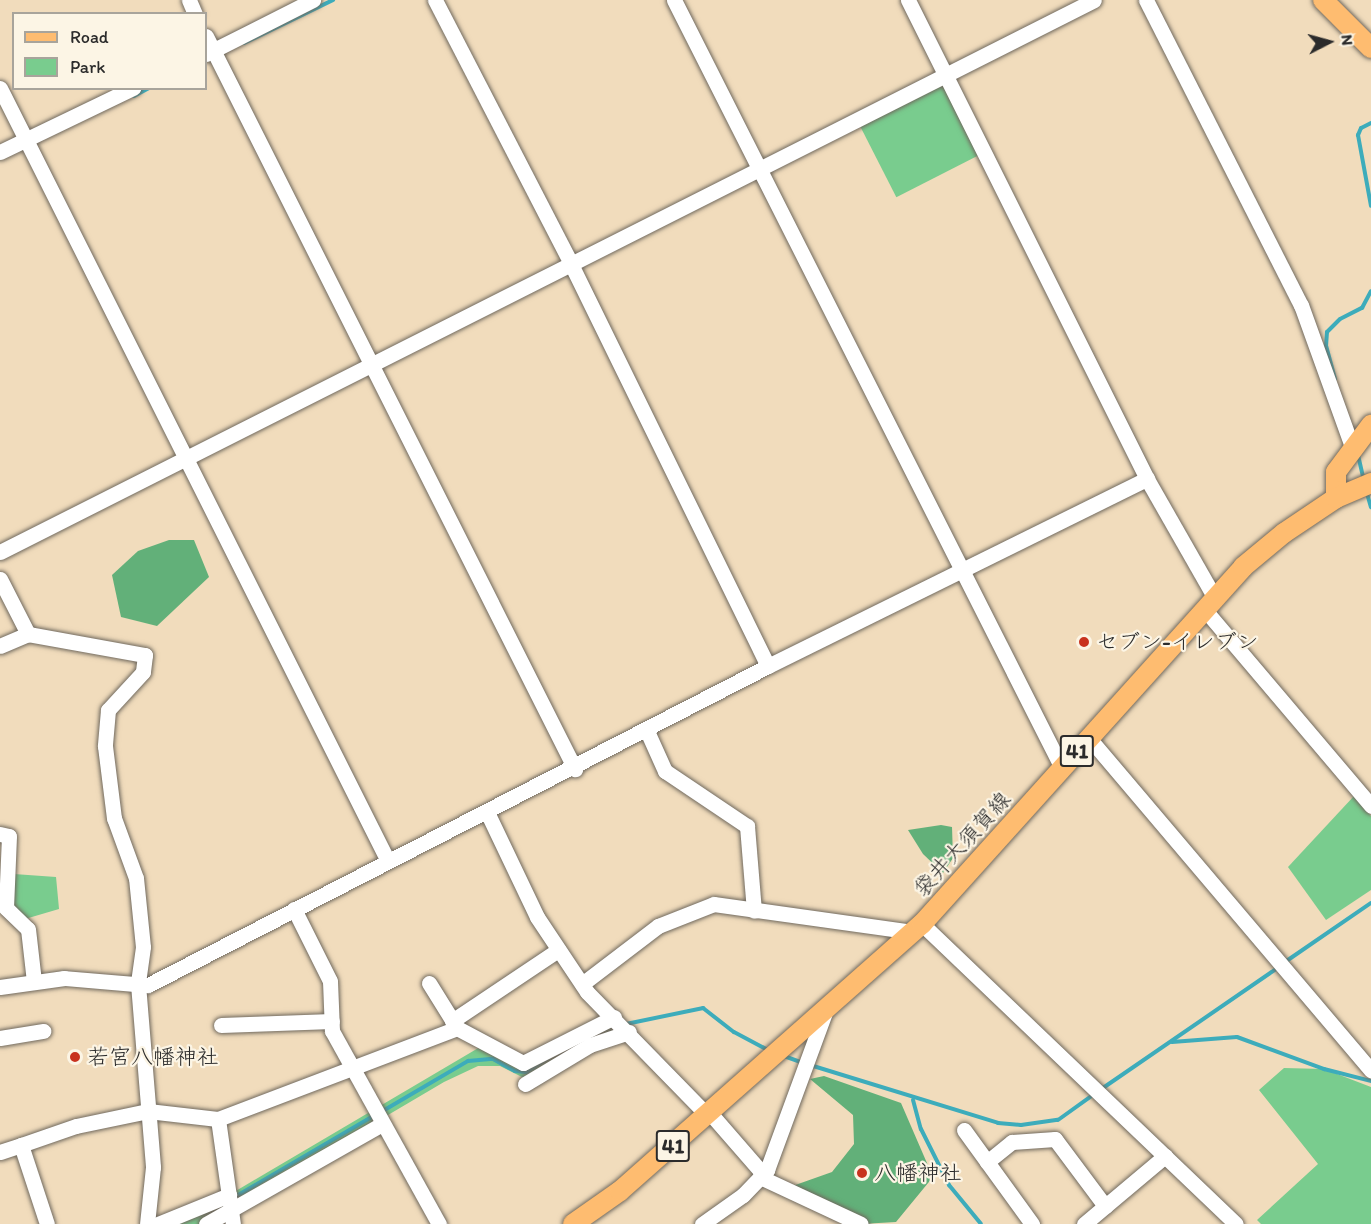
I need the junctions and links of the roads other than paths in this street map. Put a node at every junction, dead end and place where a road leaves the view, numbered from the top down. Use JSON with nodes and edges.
{"nodes":[{"id":1,"x":313,"y":0,"type":"edge"},
{"id":2,"x":435,"y":0,"type":"edge"},
{"id":3,"x":674,"y":0,"type":"edge"},
{"id":4,"x":908,"y":0,"type":"edge"},
{"id":5,"x":1094,"y":0,"type":"edge"},
{"id":6,"x":1146,"y":0,"type":"edge"},
{"id":7,"x":1323,"y":0,"type":"edge"},
{"id":8,"x":1370,"y":46,"type":"edge"},
{"id":9,"x":208,"y":47,"type":"edge"},
{"id":10,"x":946,"y":74,"type":"junction"},
{"id":11,"x":0,"y":88,"type":"edge"},
{"id":12,"x":129,"y":90,"type":"edge"},
{"id":13,"x":25,"y":140,"type":"junction"},
{"id":14,"x":0,"y":152,"type":"edge"},
{"id":15,"x":757,"y":168,"type":"junction"},
{"id":16,"x":570,"y":262,"type":"junction"},
{"id":17,"x":372,"y":362,"type":"junction"},
{"id":18,"x":1371,"y":425,"type":"edge"},
{"id":19,"x":1352,"y":447,"type":"junction"},
{"id":20,"x":185,"y":459,"type":"junction"},
{"id":21,"x":1147,"y":479,"type":"junction"},
{"id":22,"x":1370,"y":487,"type":"edge"},
{"id":23,"x":1336,"y":498,"type":"junction"},
{"id":24,"x":0,"y":552,"type":"edge"},
{"id":25,"x":961,"y":571,"type":"junction"},
{"id":26,"x":0,"y":579,"type":"edge"},
{"id":27,"x":1210,"y":604,"type":"junction"},
{"id":28,"x":28,"y":634,"type":"junction"},
{"id":29,"x":0,"y":646,"type":"edge"},
{"id":30,"x":768,"y":666,"type":"junction"},
{"id":31,"x":647,"y":731,"type":"junction"},
{"id":32,"x":1089,"y":738,"type":"junction"},
{"id":33,"x":1062,"y":768,"type":"junction"},
{"id":34,"x":575,"y":769,"type":"junction"},
{"id":35,"x":1371,"y":806,"type":"edge"},
{"id":36,"x":487,"y":812,"type":"junction"},
{"id":37,"x":0,"y":834,"type":"edge"},
{"id":38,"x":388,"y":861,"type":"junction"},
{"id":39,"x":294,"y":909,"type":"junction"},
{"id":40,"x":754,"y":911,"type":"junction"},
{"id":41,"x":918,"y":928,"type":"junction"},
{"id":42,"x":558,"y":950,"type":"junction"},
{"id":43,"x":34,"y":982,"type":"junction"},
{"id":44,"x":429,"y":983,"type":"dead end"},
{"id":45,"x":138,"y":984,"type":"junction"},
{"id":46,"x":582,"y":984,"type":"junction"},
{"id":47,"x":0,"y":987,"type":"edge"},
{"id":48,"x":825,"y":1012,"type":"junction"},
{"id":49,"x":614,"y":1017,"type":"junction"},
{"id":50,"x":332,"y":1021,"type":"junction"},
{"id":51,"x":455,"y":1024,"type":"junction"},
{"id":52,"x":221,"y":1025,"type":"dead end"},
{"id":53,"x":43,"y":1032,"type":"dead end"},
{"id":54,"x":629,"y":1032,"type":"junction"},
{"id":55,"x":0,"y":1038,"type":"edge"},
{"id":56,"x":352,"y":1068,"type":"junction"},
{"id":57,"x":1371,"y":1071,"type":"edge"},
{"id":58,"x":525,"y":1084,"type":"dead end"},
{"id":59,"x":148,"y":1111,"type":"junction"},
{"id":60,"x":709,"y":1114,"type":"junction"},
{"id":61,"x":218,"y":1119,"type":"junction"},
{"id":62,"x":382,"y":1124,"type":"junction"},
{"id":63,"x":964,"y":1130,"type":"dead end"},
{"id":64,"x":21,"y":1145,"type":"junction"},
{"id":65,"x":0,"y":1152,"type":"edge"},
{"id":66,"x":1165,"y":1156,"type":"junction"},
{"id":67,"x":987,"y":1162,"type":"junction"},
{"id":68,"x":761,"y":1176,"type":"junction"},
{"id":69,"x":229,"y":1195,"type":"junction"},
{"id":70,"x":1105,"y":1206,"type":"junction"},
{"id":71,"x":233,"y":1218,"type":"edge"},
{"id":72,"x":719,"y":1218,"type":"edge"},
{"id":73,"x":47,"y":1224,"type":"edge"},
{"id":74,"x":147,"y":1224,"type":"edge"},
{"id":75,"x":158,"y":1224,"type":"edge"},
{"id":76,"x":206,"y":1224,"type":"edge"},
{"id":77,"x":439,"y":1224,"type":"edge"},
{"id":78,"x":573,"y":1224,"type":"edge"},
{"id":79,"x":702,"y":1224,"type":"edge"},
{"id":80,"x":861,"y":1224,"type":"edge"},
{"id":81,"x":1032,"y":1224,"type":"edge"},
{"id":82,"x":1084,"y":1224,"type":"edge"},
{"id":83,"x":1236,"y":1224,"type":"edge"}],
"edges":[{"from":1,"to":9,"type":"street"},
{"from":2,"to":16,"type":"street"},
{"from":3,"to":15,"type":"street"},
{"from":4,"to":10,"type":"street"},
{"from":5,"to":10,"type":"street"},
{"from":6,"to":19,"type":"street"},
{"from":7,"to":8,"type":"main road"},
{"from":9,"to":17,"type":"street"},
{"from":10,"to":15,"type":"street"},
{"from":10,"to":21,"type":"street"},
{"from":11,"to":13,"type":"street"},
{"from":12,"to":13,"type":"street"},
{"from":13,"to":14,"type":"street"},
{"from":13,"to":20,"type":"street"},
{"from":15,"to":16,"type":"street"},
{"from":15,"to":25,"type":"street"},
{"from":16,"to":17,"type":"street"},
{"from":16,"to":30,"type":"street"},
{"from":17,"to":20,"type":"street"},
{"from":17,"to":34,"type":"street"},
{"from":18,"to":19,"type":"main road"},
{"from":19,"to":23,"type":"main road"},
{"from":20,"to":24,"type":"street"},
{"from":20,"to":38,"type":"street"},
{"from":21,"to":25,"type":"street"},
{"from":21,"to":27,"type":"street"},
{"from":22,"to":23,"type":"main road","name":"袋井大須賀線","number":"41"},
{"from":23,"to":27,"type":"main road","name":"袋井大須賀線","number":"41"},
{"from":25,"to":30,"type":"street"},
{"from":25,"to":33,"type":"street"},
{"from":26,"to":28,"type":"street"},
{"from":27,"to":32,"type":"main road","name":"袋井大須賀線","number":"41"},
{"from":27,"to":35,"type":"street"},
{"from":28,"to":29,"type":"street"},
{"from":28,"to":45,"type":"street"},
{"from":30,"to":31,"type":"street"},
{"from":31,"to":34,"type":"street"},
{"from":31,"to":40,"type":"street"},
{"from":32,"to":33,"type":"main road","name":"袋井大須賀線","number":"41"},
{"from":32,"to":57,"type":"street"},
{"from":33,"to":41,"type":"main road","name":"袋井大須賀線","number":"41"},
{"from":34,"to":36,"type":"street"},
{"from":36,"to":38,"type":"street"},
{"from":36,"to":42,"type":"street"},
{"from":37,"to":43,"type":"street"},
{"from":38,"to":39,"type":"street"},
{"from":39,"to":45,"type":"street"},
{"from":39,"to":50,"type":"street"},
{"from":40,"to":41,"type":"street"},
{"from":40,"to":46,"type":"street"},
{"from":41,"to":48,"type":"main road","name":"袋井大須賀線","number":"41"},
{"from":41,"to":66,"type":"street"},
{"from":42,"to":46,"type":"street"},
{"from":42,"to":51,"type":"street"},
{"from":43,"to":45,"type":"street"},
{"from":43,"to":47,"type":"street"},
{"from":44,"to":51,"type":"street"},
{"from":45,"to":59,"type":"street"},
{"from":46,"to":49,"type":"street"},
{"from":48,"to":60,"type":"main road","name":"袋井大須賀線","number":"41"},
{"from":48,"to":68,"type":"street"},
{"from":49,"to":51,"type":"street"},
{"from":49,"to":54,"type":"street"},
{"from":50,"to":52,"type":"street"},
{"from":50,"to":56,"type":"street"},
{"from":51,"to":56,"type":"street"},
{"from":53,"to":55,"type":"street"},
{"from":54,"to":58,"type":"street"},
{"from":54,"to":60,"type":"street"},
{"from":56,"to":61,"type":"street"},
{"from":56,"to":62,"type":"street"},
{"from":59,"to":61,"type":"street"},
{"from":59,"to":64,"type":"street"},
{"from":59,"to":74,"type":"street"},
{"from":60,"to":68,"type":"street"},
{"from":60,"to":78,"type":"main road","name":"袋井大須賀線","number":"41"},
{"from":61,"to":69,"type":"street"},
{"from":62,"to":71,"type":"street"},
{"from":62,"to":77,"type":"street"},
{"from":63,"to":67,"type":"street"},
{"from":64,"to":65,"type":"street"},
{"from":64,"to":73,"type":"street"},
{"from":66,"to":70,"type":"street"},
{"from":66,"to":83,"type":"street"},
{"from":67,"to":70,"type":"street"},
{"from":67,"to":81,"type":"street"},
{"from":68,"to":72,"type":"street"},
{"from":68,"to":80,"type":"street"},
{"from":69,"to":71,"type":"street"},
{"from":69,"to":75,"type":"street"},
{"from":70,"to":82,"type":"street"},
{"from":71,"to":76,"type":"street"},
{"from":72,"to":79,"type":"street"}]}
